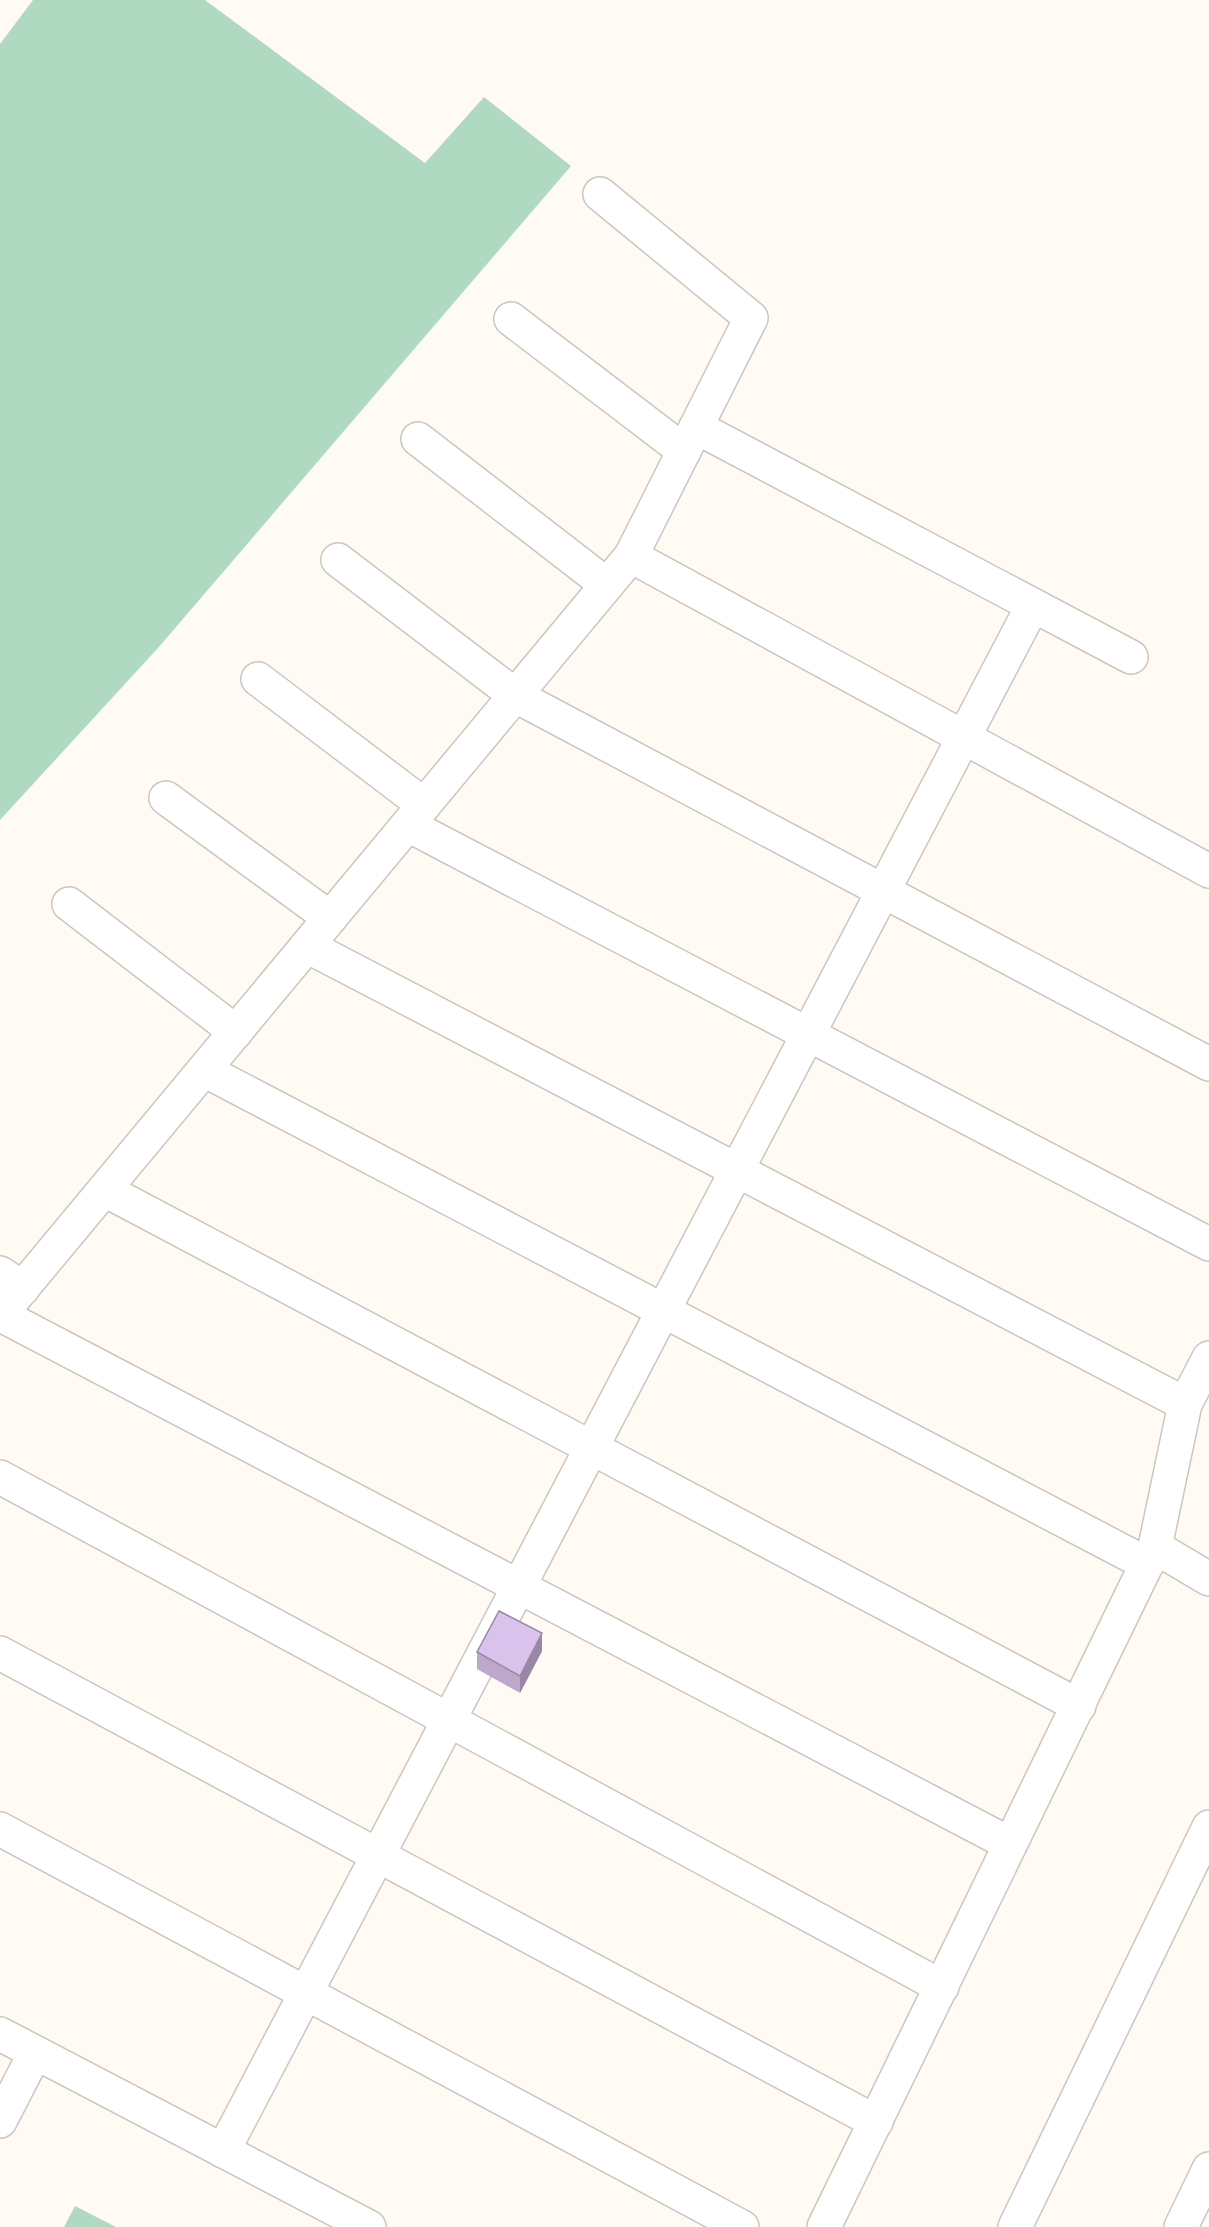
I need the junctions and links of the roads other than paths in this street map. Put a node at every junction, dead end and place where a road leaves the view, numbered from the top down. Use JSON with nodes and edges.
{"nodes":[{"id":1,"x":600,"y":194,"type":"dead end"},
{"id":2,"x":511,"y":319,"type":"dead end"},
{"id":3,"x":418,"y":439,"type":"dead end"},
{"id":4,"x":690,"y":439,"type":"junction"},
{"id":5,"x":631,"y":556,"type":"junction"},
{"id":6,"x":338,"y":560,"type":"dead end"},
{"id":7,"x":607,"y":585,"type":"junction"},
{"id":8,"x":1033,"y":605,"type":"junction"},
{"id":9,"x":1131,"y":657,"type":"dead end"},
{"id":10,"x":258,"y":679,"type":"dead end"},
{"id":11,"x":516,"y":696,"type":"junction"},
{"id":12,"x":964,"y":738,"type":"junction"},
{"id":13,"x":166,"y":798,"type":"dead end"},
{"id":14,"x":416,"y":815,"type":"junction"},
{"id":15,"x":1209,"y":871,"type":"edge"},
{"id":16,"x":883,"y":892,"type":"junction"},
{"id":17,"x":69,"y":904,"type":"dead end"},
{"id":18,"x":330,"y":918,"type":"junction"},
{"id":19,"x":307,"y":946,"type":"junction"},
{"id":20,"x":236,"y":1032,"type":"junction"},
{"id":21,"x":808,"y":1034,"type":"junction"},
{"id":22,"x":1209,"y":1064,"type":"edge"},
{"id":23,"x":204,"y":1070,"type":"junction"},
{"id":24,"x":737,"y":1170,"type":"junction"},
{"id":25,"x":105,"y":1190,"type":"junction"},
{"id":26,"x":1209,"y":1244,"type":"edge"},
{"id":27,"x":11,"y":1281,"type":"edge"},
{"id":28,"x":663,"y":1310,"type":"junction"},
{"id":29,"x":0,"y":1315,"type":"edge"},
{"id":30,"x":1209,"y":1358,"type":"edge"},
{"id":31,"x":1185,"y":1404,"type":"junction"},
{"id":32,"x":592,"y":1447,"type":"junction"},
{"id":33,"x":0,"y":1477,"type":"edge"},
{"id":34,"x":1151,"y":1556,"type":"junction"},
{"id":35,"x":1209,"y":1579,"type":"edge"},
{"id":36,"x":519,"y":1587,"type":"junction"},
{"id":37,"x":0,"y":1653,"type":"edge"},
{"id":38,"x":1078,"y":1706,"type":"junction"},
{"id":39,"x":448,"y":1721,"type":"junction"},
{"id":40,"x":1209,"y":1827,"type":"edge"},
{"id":41,"x":0,"y":1829,"type":"edge"},
{"id":42,"x":1011,"y":1844,"type":"junction"},
{"id":43,"x":377,"y":1856,"type":"junction"},
{"id":44,"x":942,"y":1987,"type":"junction"},
{"id":45,"x":305,"y":1993,"type":"junction"},
{"id":46,"x":0,"y":2034,"type":"edge"},
{"id":47,"x":35,"y":2053,"type":"junction"},
{"id":48,"x":0,"y":2121,"type":"edge"},
{"id":49,"x":876,"y":2122,"type":"junction"},
{"id":50,"x":223,"y":2151,"type":"junction"},
{"id":51,"x":1209,"y":2169,"type":"edge"},
{"id":52,"x":369,"y":2227,"type":"edge"},
{"id":53,"x":742,"y":2227,"type":"edge"},
{"id":54,"x":824,"y":2227,"type":"edge"},
{"id":55,"x":1015,"y":2227,"type":"edge"},
{"id":56,"x":1181,"y":2227,"type":"edge"}],
"edges":[{"from":1,"to":4,"type":"street"},
{"from":2,"to":4,"type":"street"},
{"from":3,"to":7,"type":"street"},
{"from":4,"to":5,"type":"street"},
{"from":4,"to":8,"type":"street"},
{"from":5,"to":7,"type":"street"},
{"from":5,"to":12,"type":"street"},
{"from":6,"to":11,"type":"street"},
{"from":7,"to":11,"type":"street"},
{"from":8,"to":9,"type":"street"},
{"from":8,"to":12,"type":"street"},
{"from":10,"to":14,"type":"street"},
{"from":11,"to":14,"type":"street"},
{"from":11,"to":16,"type":"street"},
{"from":12,"to":15,"type":"street"},
{"from":12,"to":16,"type":"street"},
{"from":13,"to":18,"type":"street"},
{"from":14,"to":18,"type":"street"},
{"from":14,"to":21,"type":"street"},
{"from":16,"to":21,"type":"street"},
{"from":16,"to":22,"type":"street"},
{"from":17,"to":20,"type":"street"},
{"from":18,"to":19,"type":"street"},
{"from":19,"to":20,"type":"street"},
{"from":19,"to":24,"type":"street"},
{"from":20,"to":23,"type":"street"},
{"from":21,"to":24,"type":"street"},
{"from":21,"to":26,"type":"street"},
{"from":23,"to":25,"type":"street"},
{"from":23,"to":28,"type":"street"},
{"from":24,"to":28,"type":"street"},
{"from":24,"to":31,"type":"street"},
{"from":25,"to":27,"type":"street"},
{"from":25,"to":32,"type":"street"},
{"from":27,"to":29,"type":"street"},
{"from":28,"to":32,"type":"street"},
{"from":28,"to":34,"type":"street"},
{"from":29,"to":36,"type":"street"},
{"from":30,"to":31,"type":"street"},
{"from":31,"to":34,"type":"street"},
{"from":32,"to":36,"type":"street"},
{"from":32,"to":38,"type":"street"},
{"from":33,"to":39,"type":"street"},
{"from":34,"to":35,"type":"street"},
{"from":34,"to":38,"type":"street"},
{"from":36,"to":39,"type":"street"},
{"from":36,"to":42,"type":"street"},
{"from":37,"to":43,"type":"street"},
{"from":38,"to":42,"type":"street"},
{"from":39,"to":43,"type":"street"},
{"from":39,"to":44,"type":"street"},
{"from":40,"to":55,"type":"street"},
{"from":41,"to":45,"type":"street"},
{"from":42,"to":44,"type":"street"},
{"from":43,"to":45,"type":"street"},
{"from":43,"to":49,"type":"street"},
{"from":44,"to":49,"type":"street"},
{"from":45,"to":50,"type":"street"},
{"from":45,"to":53,"type":"street"},
{"from":46,"to":47,"type":"street"},
{"from":47,"to":48,"type":"street"},
{"from":47,"to":50,"type":"street"},
{"from":49,"to":54,"type":"street"},
{"from":50,"to":52,"type":"street"},
{"from":51,"to":56,"type":"street"}]}
